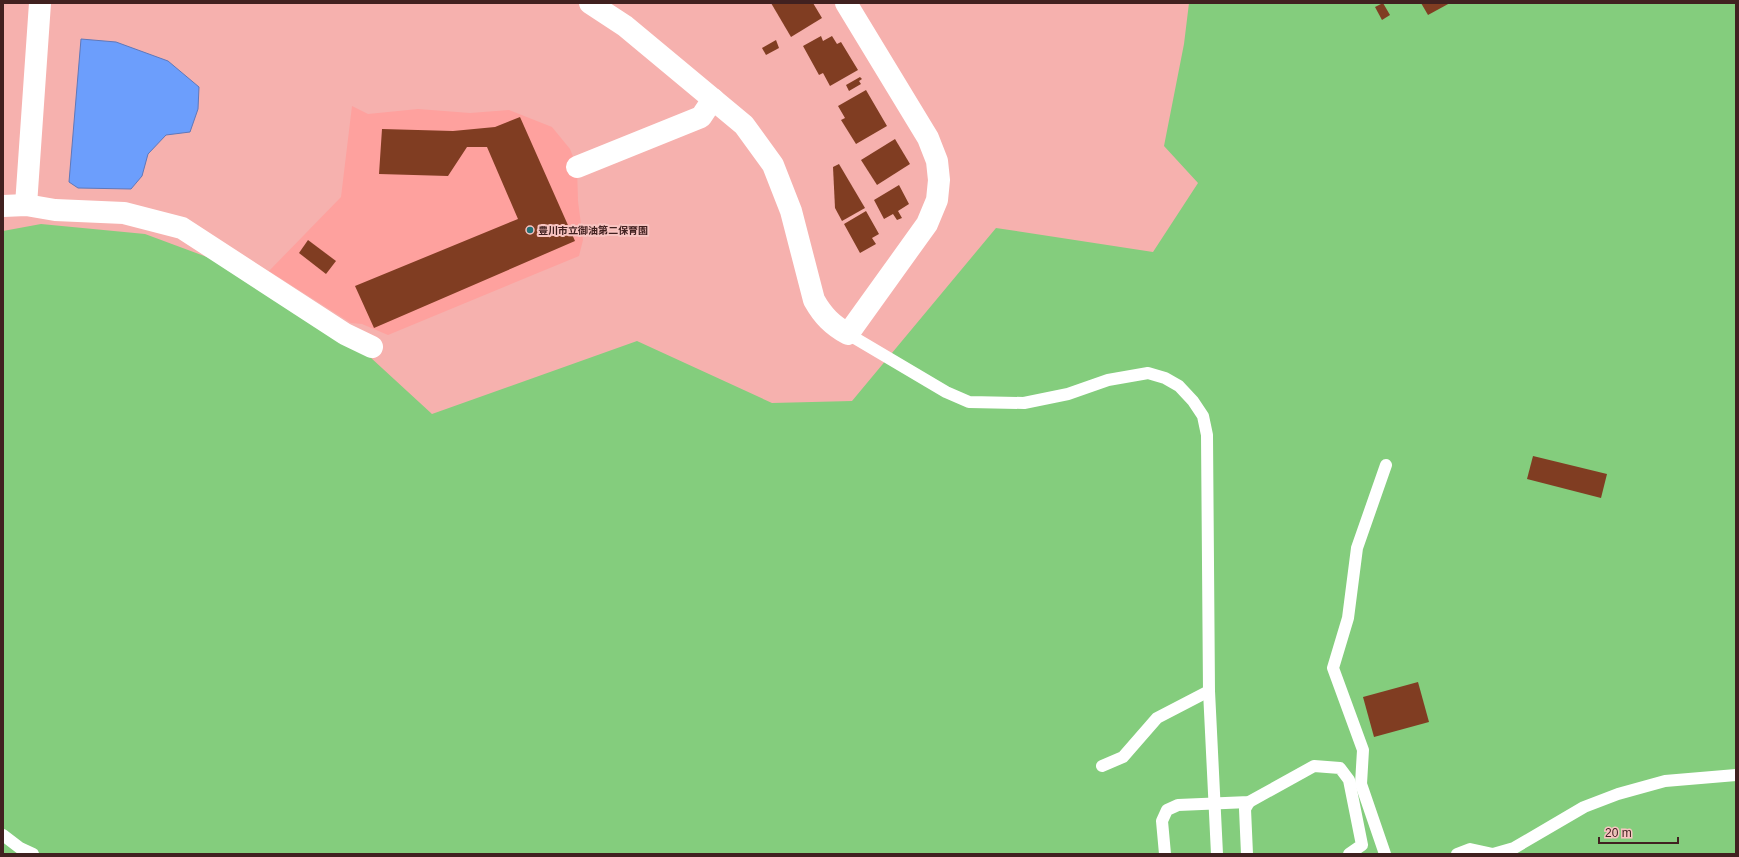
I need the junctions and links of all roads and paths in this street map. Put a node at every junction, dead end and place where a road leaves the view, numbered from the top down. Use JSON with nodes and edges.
{"nodes":[{"id":1,"x":40,"y":3,"type":"edge"},
{"id":2,"x":590,"y":3,"type":"edge"},
{"id":3,"x":846,"y":3,"type":"edge"},
{"id":4,"x":713,"y":99,"type":"junction"},
{"id":5,"x":577,"y":167,"type":"dead end"},
{"id":6,"x":26,"y":205,"type":"junction"},
{"id":7,"x":3,"y":206,"type":"edge"},
{"id":8,"x":848,"y":334,"type":"junction"},
{"id":9,"x":372,"y":347,"type":"dead end"},
{"id":10,"x":1386,"y":465,"type":"dead end"},
{"id":11,"x":1209,"y":691,"type":"junction"},
{"id":12,"x":1102,"y":766,"type":"dead end"},
{"id":13,"x":1736,"y":775,"type":"edge"},
{"id":14,"x":1249,"y":802,"type":"junction"},
{"id":15,"x":3,"y":835,"type":"edge"},
{"id":16,"x":33,"y":854,"type":"edge"},
{"id":17,"x":1165,"y":854,"type":"edge"},
{"id":18,"x":1217,"y":854,"type":"edge"},
{"id":19,"x":1246,"y":854,"type":"edge"},
{"id":20,"x":1349,"y":854,"type":"edge"},
{"id":21,"x":1385,"y":854,"type":"edge"},
{"id":22,"x":1457,"y":854,"type":"edge"}],
"edges":[{"from":1,"to":6,"type":"street"},
{"from":2,"to":4,"type":"street"},
{"from":3,"to":8,"type":"street"},
{"from":4,"to":5,"type":"street"},
{"from":4,"to":8,"type":"street"},
{"from":6,"to":7,"type":"street"},
{"from":6,"to":9,"type":"street"},
{"from":8,"to":11,"type":"lane"},
{"from":10,"to":21,"type":"lane"},
{"from":11,"to":12,"type":"lane"},
{"from":11,"to":18,"type":"lane"},
{"from":13,"to":22,"type":"lane"},
{"from":14,"to":17,"type":"lane"},
{"from":14,"to":19,"type":"lane"},
{"from":14,"to":20,"type":"lane"},
{"from":15,"to":16,"type":"lane"}]}
